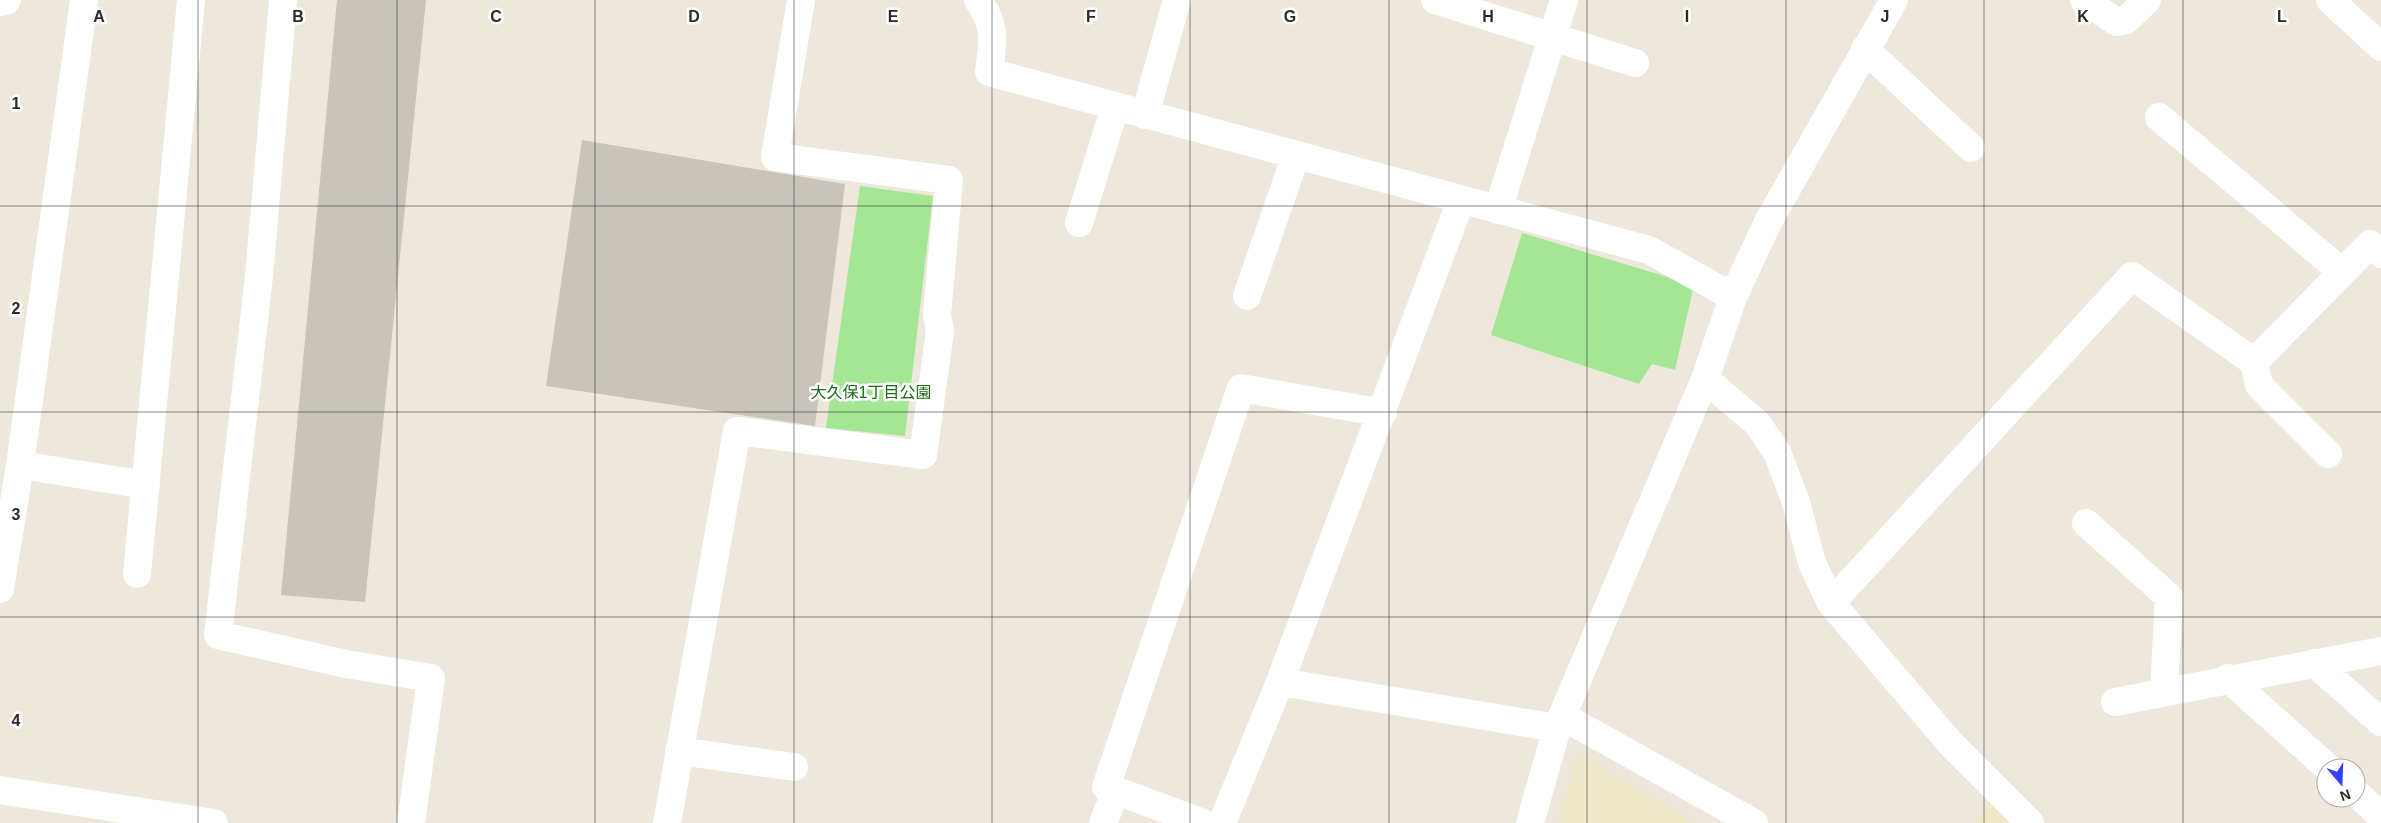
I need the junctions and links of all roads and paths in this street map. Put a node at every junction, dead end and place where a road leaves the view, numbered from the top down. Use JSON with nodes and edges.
{"nodes":[{"id":1,"x":7,"y":0,"type":"edge"},
{"id":2,"x":84,"y":0,"type":"edge"},
{"id":3,"x":191,"y":0,"type":"edge"},
{"id":4,"x":282,"y":0,"type":"edge"},
{"id":5,"x":801,"y":0,"type":"edge"},
{"id":6,"x":978,"y":0,"type":"edge"},
{"id":7,"x":1177,"y":0,"type":"edge"},
{"id":8,"x":1435,"y":0,"type":"edge"},
{"id":9,"x":1564,"y":0,"type":"edge"},
{"id":10,"x":1894,"y":0,"type":"edge"},
{"id":11,"x":2084,"y":0,"type":"edge"},
{"id":12,"x":2147,"y":0,"type":"edge"},
{"id":13,"x":2330,"y":0,"type":"edge"},
{"id":14,"x":0,"y":2,"type":"edge"},
{"id":15,"x":1553,"y":37,"type":"junction"},
{"id":16,"x":2381,"y":47,"type":"edge"},
{"id":17,"x":1865,"y":49,"type":"junction"},
{"id":18,"x":1635,"y":63,"type":"dead end"},
{"id":19,"x":1115,"y":107,"type":"junction"},
{"id":20,"x":1145,"y":115,"type":"junction"},
{"id":21,"x":2159,"y":117,"type":"dead end"},
{"id":22,"x":1971,"y":148,"type":"dead end"},
{"id":23,"x":1296,"y":155,"type":"junction"},
{"id":24,"x":1461,"y":200,"type":"junction"},
{"id":25,"x":1498,"y":210,"type":"junction"},
{"id":26,"x":1079,"y":223,"type":"dead end"},
{"id":27,"x":2381,"y":254,"type":"edge"},
{"id":28,"x":2342,"y":272,"type":"junction"},
{"id":29,"x":1247,"y":296,"type":"dead end"},
{"id":30,"x":1733,"y":297,"type":"junction"},
{"id":31,"x":2254,"y":362,"type":"junction"},
{"id":32,"x":1705,"y":379,"type":"junction"},
{"id":33,"x":1383,"y":413,"type":"junction"},
{"id":34,"x":2328,"y":454,"type":"dead end"},
{"id":35,"x":20,"y":465,"type":"junction"},
{"id":36,"x":146,"y":485,"type":"junction"},
{"id":37,"x":2086,"y":523,"type":"dead end"},
{"id":38,"x":137,"y":574,"type":"dead end"},
{"id":39,"x":0,"y":589,"type":"edge"},
{"id":40,"x":1831,"y":603,"type":"junction"},
{"id":41,"x":2381,"y":651,"type":"edge"},
{"id":42,"x":2314,"y":662,"type":"junction"},
{"id":43,"x":2228,"y":678,"type":"junction"},
{"id":44,"x":1280,"y":682,"type":"junction"},
{"id":45,"x":2164,"y":692,"type":"junction"},
{"id":46,"x":2115,"y":702,"type":"dead end"},
{"id":47,"x":1559,"y":722,"type":"junction"},
{"id":48,"x":2381,"y":722,"type":"edge"},
{"id":49,"x":679,"y":751,"type":"junction"},
{"id":50,"x":2317,"y":758,"type":"edge"},
{"id":51,"x":794,"y":768,"type":"dead end"},
{"id":52,"x":0,"y":790,"type":"edge"},
{"id":53,"x":1116,"y":791,"type":"junction"},
{"id":54,"x":2366,"y":802,"type":"edge"},
{"id":55,"x":2381,"y":816,"type":"edge"},
{"id":56,"x":175,"y":820,"type":"edge"},
{"id":57,"x":214,"y":823,"type":"edge"},
{"id":58,"x":411,"y":823,"type":"edge"},
{"id":59,"x":666,"y":823,"type":"edge"},
{"id":60,"x":1103,"y":823,"type":"edge"},
{"id":61,"x":1202,"y":823,"type":"edge"},
{"id":62,"x":1222,"y":823,"type":"edge"},
{"id":63,"x":1530,"y":823,"type":"edge"},
{"id":64,"x":1754,"y":823,"type":"edge"},
{"id":65,"x":2030,"y":823,"type":"edge"}],
"edges":[{"from":1,"to":14,"type":"street"},
{"from":2,"to":35,"type":"street"},
{"from":3,"to":36,"type":"street"},
{"from":4,"to":58,"type":"street"},
{"from":5,"to":49,"type":"street"},
{"from":6,"to":19,"type":"street"},
{"from":7,"to":20,"type":"street"},
{"from":8,"to":15,"type":"street"},
{"from":9,"to":15,"type":"street"},
{"from":10,"to":17,"type":"street"},
{"from":11,"to":12,"type":"street"},
{"from":13,"to":16,"type":"street"},
{"from":15,"to":18,"type":"street"},
{"from":15,"to":25,"type":"street"},
{"from":17,"to":22,"type":"street"},
{"from":17,"to":30,"type":"street"},
{"from":19,"to":20,"type":"street"},
{"from":19,"to":26,"type":"street"},
{"from":20,"to":23,"type":"street"},
{"from":21,"to":28,"type":"street"},
{"from":23,"to":24,"type":"street"},
{"from":23,"to":29,"type":"street"},
{"from":24,"to":25,"type":"street"},
{"from":24,"to":33,"type":"street"},
{"from":25,"to":30,"type":"street"},
{"from":27,"to":28,"type":"street"},
{"from":28,"to":31,"type":"street"},
{"from":30,"to":32,"type":"street"},
{"from":31,"to":34,"type":"street"},
{"from":31,"to":40,"type":"street"},
{"from":32,"to":40,"type":"street"},
{"from":32,"to":47,"type":"street"},
{"from":33,"to":44,"type":"street"},
{"from":33,"to":53,"type":"street"},
{"from":35,"to":36,"type":"street"},
{"from":35,"to":39,"type":"street"},
{"from":36,"to":38,"type":"street"},
{"from":37,"to":45,"type":"street"},
{"from":40,"to":65,"type":"street"},
{"from":41,"to":42,"type":"street"},
{"from":42,"to":43,"type":"street"},
{"from":42,"to":48,"type":"street"},
{"from":43,"to":45,"type":"street"},
{"from":43,"to":50,"type":"street"},
{"from":44,"to":47,"type":"street"},
{"from":44,"to":62,"type":"street"},
{"from":45,"to":46,"type":"street"},
{"from":47,"to":63,"type":"street"},
{"from":47,"to":64,"type":"street"},
{"from":49,"to":51,"type":"street"},
{"from":49,"to":59,"type":"street"},
{"from":52,"to":56,"type":"street"},
{"from":53,"to":60,"type":"street"},
{"from":53,"to":61,"type":"street"},
{"from":54,"to":55,"type":"street"},
{"from":56,"to":57,"type":"street"}]}
